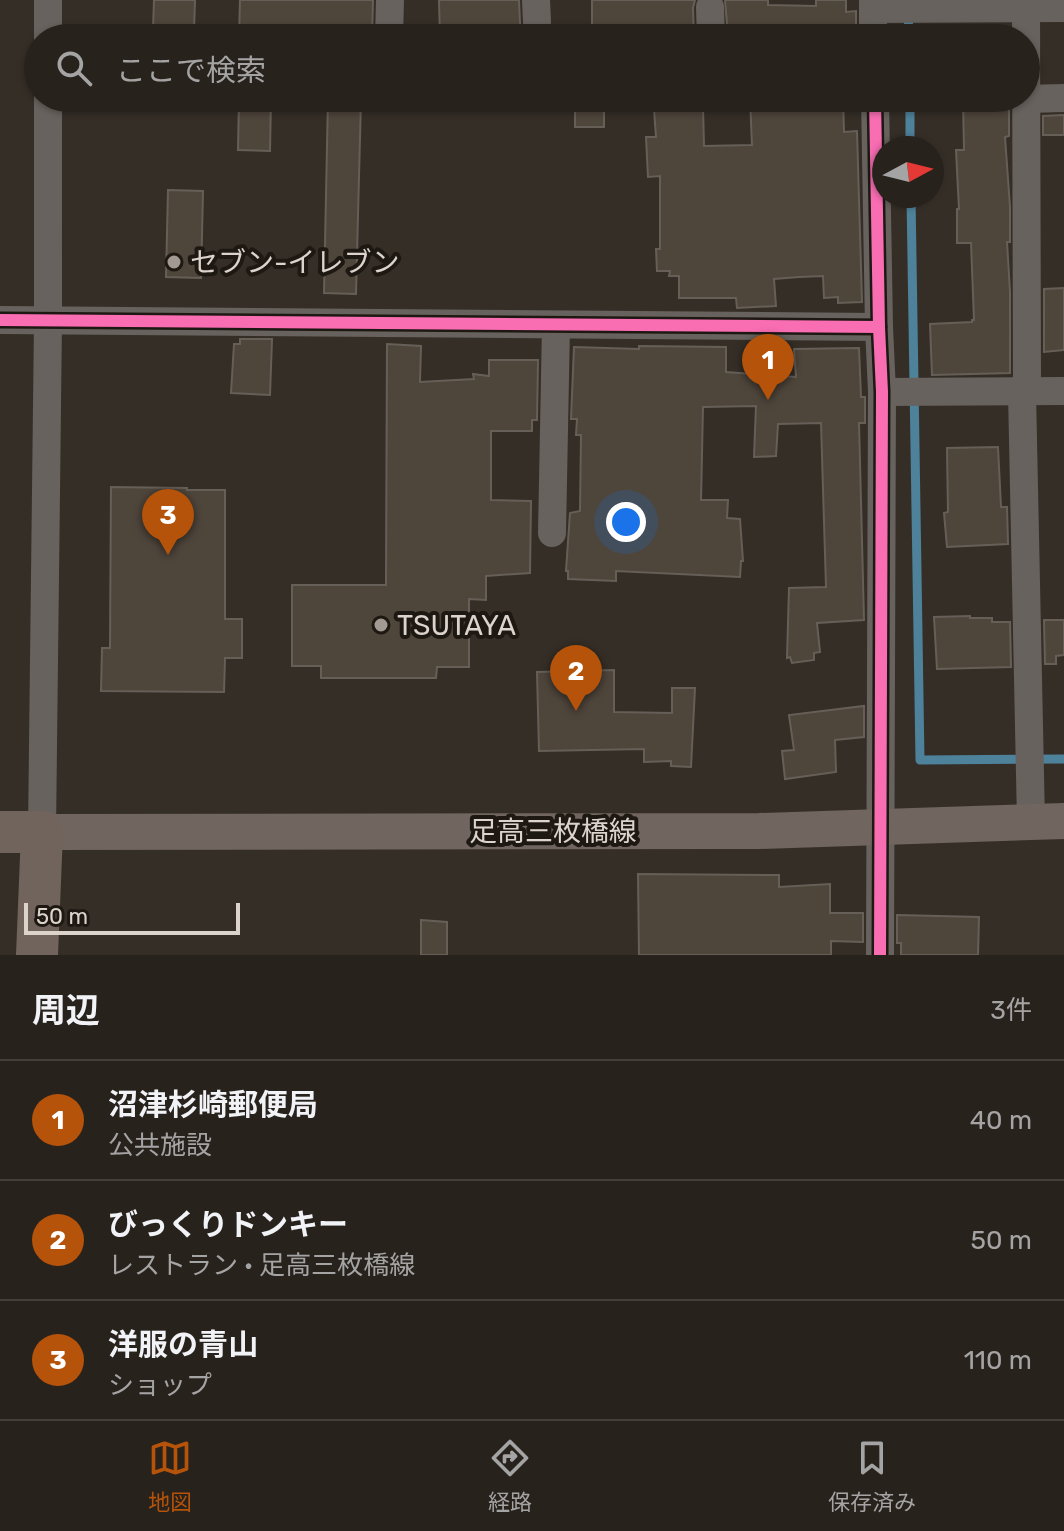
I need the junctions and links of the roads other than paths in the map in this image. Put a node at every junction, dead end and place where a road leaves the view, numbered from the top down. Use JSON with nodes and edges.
{"nodes":[{"id":1,"x":48,"y":0,"type":"edge"},
{"id":2,"x":390,"y":0,"type":"edge"},
{"id":3,"x":873,"y":4,"type":"edge"},
{"id":4,"x":710,"y":7,"type":"dead end"},
{"id":5,"x":1026,"y":8,"type":"junction"},
{"id":6,"x":1064,"y":8,"type":"edge"},
{"id":7,"x":48,"y":24,"type":"edge"},
{"id":8,"x":389,"y":24,"type":"edge"},
{"id":9,"x":711,"y":24,"type":"edge"},
{"id":10,"x":1026,"y":24,"type":"edge"},
{"id":11,"x":1064,"y":98,"type":"edge"},
{"id":12,"x":1040,"y":99,"type":"edge"},
{"id":13,"x":48,"y":112,"type":"edge"},
{"id":14,"x":875,"y":112,"type":"edge"},
{"id":15,"x":1026,"y":112,"type":"edge"},
{"id":16,"x":0,"y":320,"type":"edge"},
{"id":17,"x":48,"y":321,"type":"junction"},
{"id":18,"x":556,"y":325,"type":"junction"},
{"id":19,"x":879,"y":327,"type":"junction"},
{"id":20,"x":1064,"y":391,"type":"edge"},
{"id":21,"x":882,"y":392,"type":"junction"},
{"id":22,"x":1022,"y":392,"type":"junction"},
{"id":23,"x":552,"y":533,"type":"dead end"},
{"id":24,"x":1047,"y":822,"type":"edge"},
{"id":25,"x":882,"y":827,"type":"junction"},
{"id":26,"x":0,"y":832,"type":"edge"},
{"id":27,"x":42,"y":832,"type":"junction"},
{"id":28,"x":37,"y":955,"type":"edge"},
{"id":29,"x":880,"y":955,"type":"edge"}],
"edges":[{"from":1,"to":7,"type":"street"},
{"from":2,"to":8,"type":"street"},
{"from":3,"to":5,"type":"street"},
{"from":4,"to":9,"type":"street"},
{"from":5,"to":6,"type":"street"},
{"from":5,"to":10,"type":"street"},
{"from":11,"to":12,"type":"street"},
{"from":13,"to":17,"type":"street"},
{"from":14,"to":19,"type":"street"},
{"from":15,"to":22,"type":"street"},
{"from":16,"to":17,"type":"street"},
{"from":17,"to":18,"type":"street"},
{"from":17,"to":27,"type":"street"},
{"from":18,"to":19,"type":"street"},
{"from":18,"to":23,"type":"street"},
{"from":19,"to":21,"type":"street"},
{"from":20,"to":22,"type":"street"},
{"from":21,"to":22,"type":"street"},
{"from":21,"to":25,"type":"street"},
{"from":22,"to":24,"type":"street"},
{"from":24,"to":25,"type":"main road","name":"足高三枚橋線"},
{"from":25,"to":27,"type":"main road","name":"足高三枚橋線"},
{"from":25,"to":29,"type":"street"},
{"from":26,"to":27,"type":"highway"},
{"from":27,"to":28,"type":"highway"}]}
